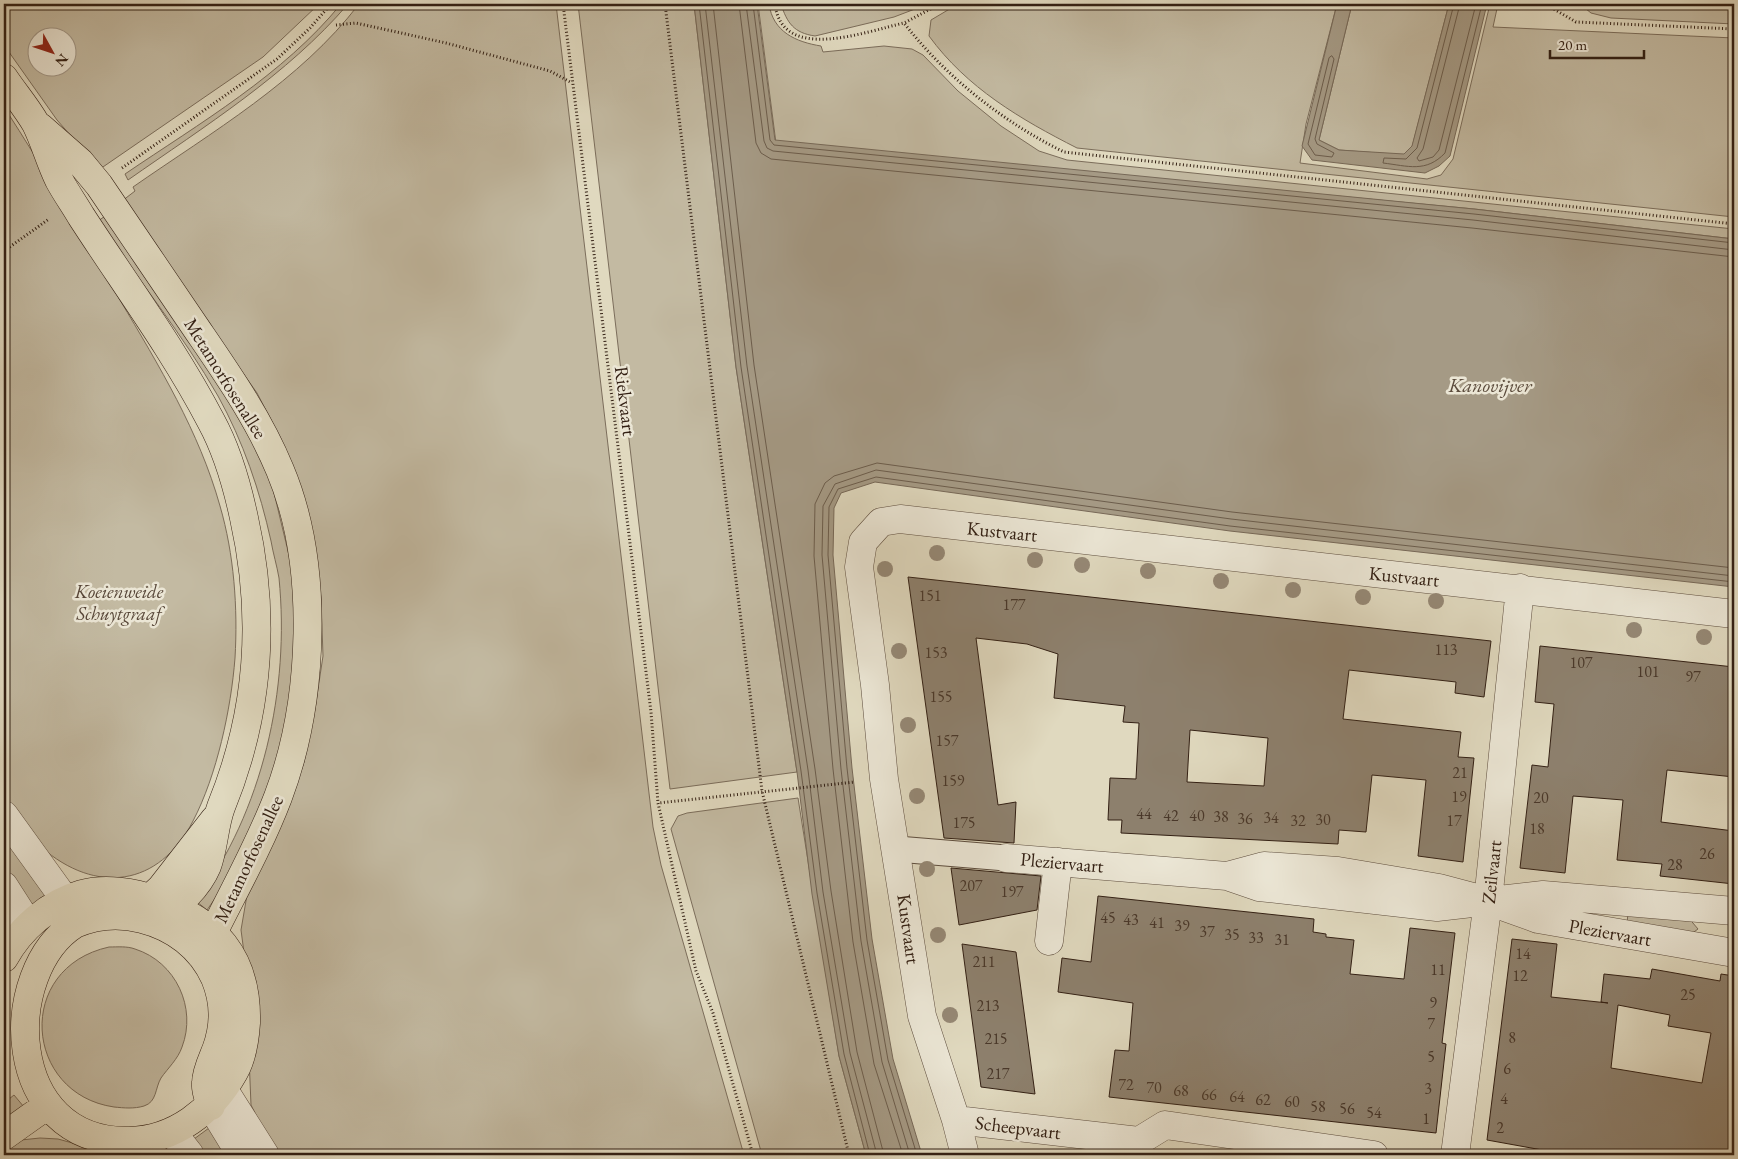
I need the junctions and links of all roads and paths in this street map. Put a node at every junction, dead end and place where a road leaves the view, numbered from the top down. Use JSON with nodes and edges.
{"nodes":[{"id":1,"x":331,"y":4,"type":"edge"},
{"id":2,"x":563,"y":4,"type":"edge"},
{"id":3,"x":665,"y":4,"type":"edge"},
{"id":4,"x":775,"y":4,"type":"edge"},
{"id":5,"x":940,"y":4,"type":"edge"},
{"id":6,"x":1545,"y":4,"type":"edge"},
{"id":7,"x":904,"y":23,"type":"junction"},
{"id":8,"x":336,"y":25,"type":"dead end"},
{"id":9,"x":1734,"y":29,"type":"edge"},
{"id":10,"x":4,"y":78,"type":"edge"},
{"id":11,"x":573,"y":83,"type":"junction"},
{"id":12,"x":35,"y":123,"type":"junction"},
{"id":13,"x":99,"y":185,"type":"junction"},
{"id":14,"x":73,"y":203,"type":"junction"},
{"id":15,"x":1734,"y":224,"type":"edge"},
{"id":16,"x":4,"y":251,"type":"edge"},
{"id":17,"x":1520,"y":588,"type":"junction"},
{"id":18,"x":1734,"y":614,"type":"edge"},
{"id":19,"x":856,"y":782,"type":"dead end"},
{"id":20,"x":762,"y":791,"type":"junction"},
{"id":21,"x":658,"y":802,"type":"junction"},
{"id":22,"x":4,"y":815,"type":"edge"},
{"id":23,"x":217,"y":817,"type":"junction"},
{"id":24,"x":897,"y":849,"type":"junction"},
{"id":25,"x":1006,"y":858,"type":"joint"},
{"id":26,"x":1058,"y":862,"type":"junction"},
{"id":27,"x":4,"y":886,"type":"edge"},
{"id":28,"x":66,"y":900,"type":"junction"},
{"id":29,"x":1488,"y":901,"type":"junction"},
{"id":30,"x":175,"y":907,"type":"junction"},
{"id":31,"x":151,"y":910,"type":"junction"},
{"id":32,"x":1734,"y":912,"type":"edge"},
{"id":33,"x":214,"y":931,"type":"junction"},
{"id":34,"x":16,"y":941,"type":"edge"},
{"id":35,"x":1049,"y":941,"type":"dead end"},
{"id":36,"x":1734,"y":953,"type":"edge"},
{"id":37,"x":217,"y":1098,"type":"junction"},
{"id":38,"x":42,"y":1108,"type":"junction"},
{"id":39,"x":956,"y":1120,"type":"junction"},
{"id":40,"x":172,"y":1132,"type":"junction"},
{"id":41,"x":4,"y":1136,"type":"edge"},
{"id":42,"x":1146,"y":1148,"type":"edge"},
{"id":43,"x":190,"y":1155,"type":"edge"},
{"id":44,"x":241,"y":1155,"type":"edge"},
{"id":45,"x":265,"y":1155,"type":"edge"},
{"id":46,"x":753,"y":1155,"type":"edge"},
{"id":47,"x":850,"y":1155,"type":"edge"},
{"id":48,"x":965,"y":1155,"type":"edge"},
{"id":49,"x":1374,"y":1155,"type":"edge"},
{"id":50,"x":1455,"y":1155,"type":"edge"}],
"edges":[{"from":1,"to":13,"type":"path"},
{"from":2,"to":11,"type":"path","name":"Riekvaart"},
{"from":3,"to":20,"type":"path"},
{"from":4,"to":7,"type":"path"},
{"from":5,"to":7,"type":"path"},
{"from":6,"to":9,"type":"path"},
{"from":7,"to":15,"type":"path"},
{"from":8,"to":11,"type":"path"},
{"from":10,"to":12,"type":"main road","name":"Metamorfosenallee"},
{"from":11,"to":21,"type":"path","name":"Riekvaart"},
{"from":12,"to":13,"type":"main road","name":"Metamorfosenallee"},
{"from":12,"to":14,"type":"main road","name":"Metamorfosenallee"},
{"from":13,"to":33,"type":"main road","name":"Metamorfosenallee"},
{"from":14,"to":16,"type":"path"},
{"from":14,"to":23,"type":"main road","name":"Metamorfosenallee"},
{"from":17,"to":18,"type":"street","name":"Kustvaart"},
{"from":17,"to":24,"type":"street","name":"Kustvaart"},
{"from":17,"to":29,"type":"street","name":"Zeilvaart"},
{"from":19,"to":20,"type":"path"},
{"from":20,"to":21,"type":"path"},
{"from":20,"to":47,"type":"path"},
{"from":21,"to":46,"type":"path","name":"Riekvaart"},
{"from":22,"to":28,"type":"street"},
{"from":23,"to":30,"type":"main road","name":"Metamorfosenallee"},
{"from":23,"to":31,"type":"main road","name":"Metamorfosenallee"},
{"from":24,"to":25,"type":"street","name":"Pleziervaart"},
{"from":24,"to":39,"type":"street","name":"Kustvaart"},
{"from":25,"to":26,"type":"street","name":"Pleziervaart"},
{"from":26,"to":29,"type":"street","name":"Pleziervaart"},
{"from":26,"to":35,"type":"street"},
{"from":27,"to":34,"type":"street"},
{"from":28,"to":31,"type":"main road"},
{"from":28,"to":34,"type":"main road"},
{"from":29,"to":32,"type":"street","name":"Pleziervaart"},
{"from":29,"to":36,"type":"street","name":"Pleziervaart"},
{"from":29,"to":50,"type":"street","name":"Zeilvaart"},
{"from":30,"to":31,"type":"main road"},
{"from":30,"to":33,"type":"main road"},
{"from":31,"to":34,"type":"main road"},
{"from":31,"to":37,"type":"main road"},
{"from":33,"to":37,"type":"main road"},
{"from":34,"to":38,"type":"main road"},
{"from":37,"to":40,"type":"main road"},
{"from":37,"to":44,"type":"street"},
{"from":37,"to":45,"type":"street"},
{"from":38,"to":40,"type":"main road"},
{"from":38,"to":41,"type":"main road"},
{"from":39,"to":42,"type":"street","name":"Scheepvaart"},
{"from":39,"to":48,"type":"street","name":"Kustvaart"},
{"from":40,"to":43,"type":"street"},
{"from":42,"to":49,"type":"street","name":"Scheepvaart"}]}
